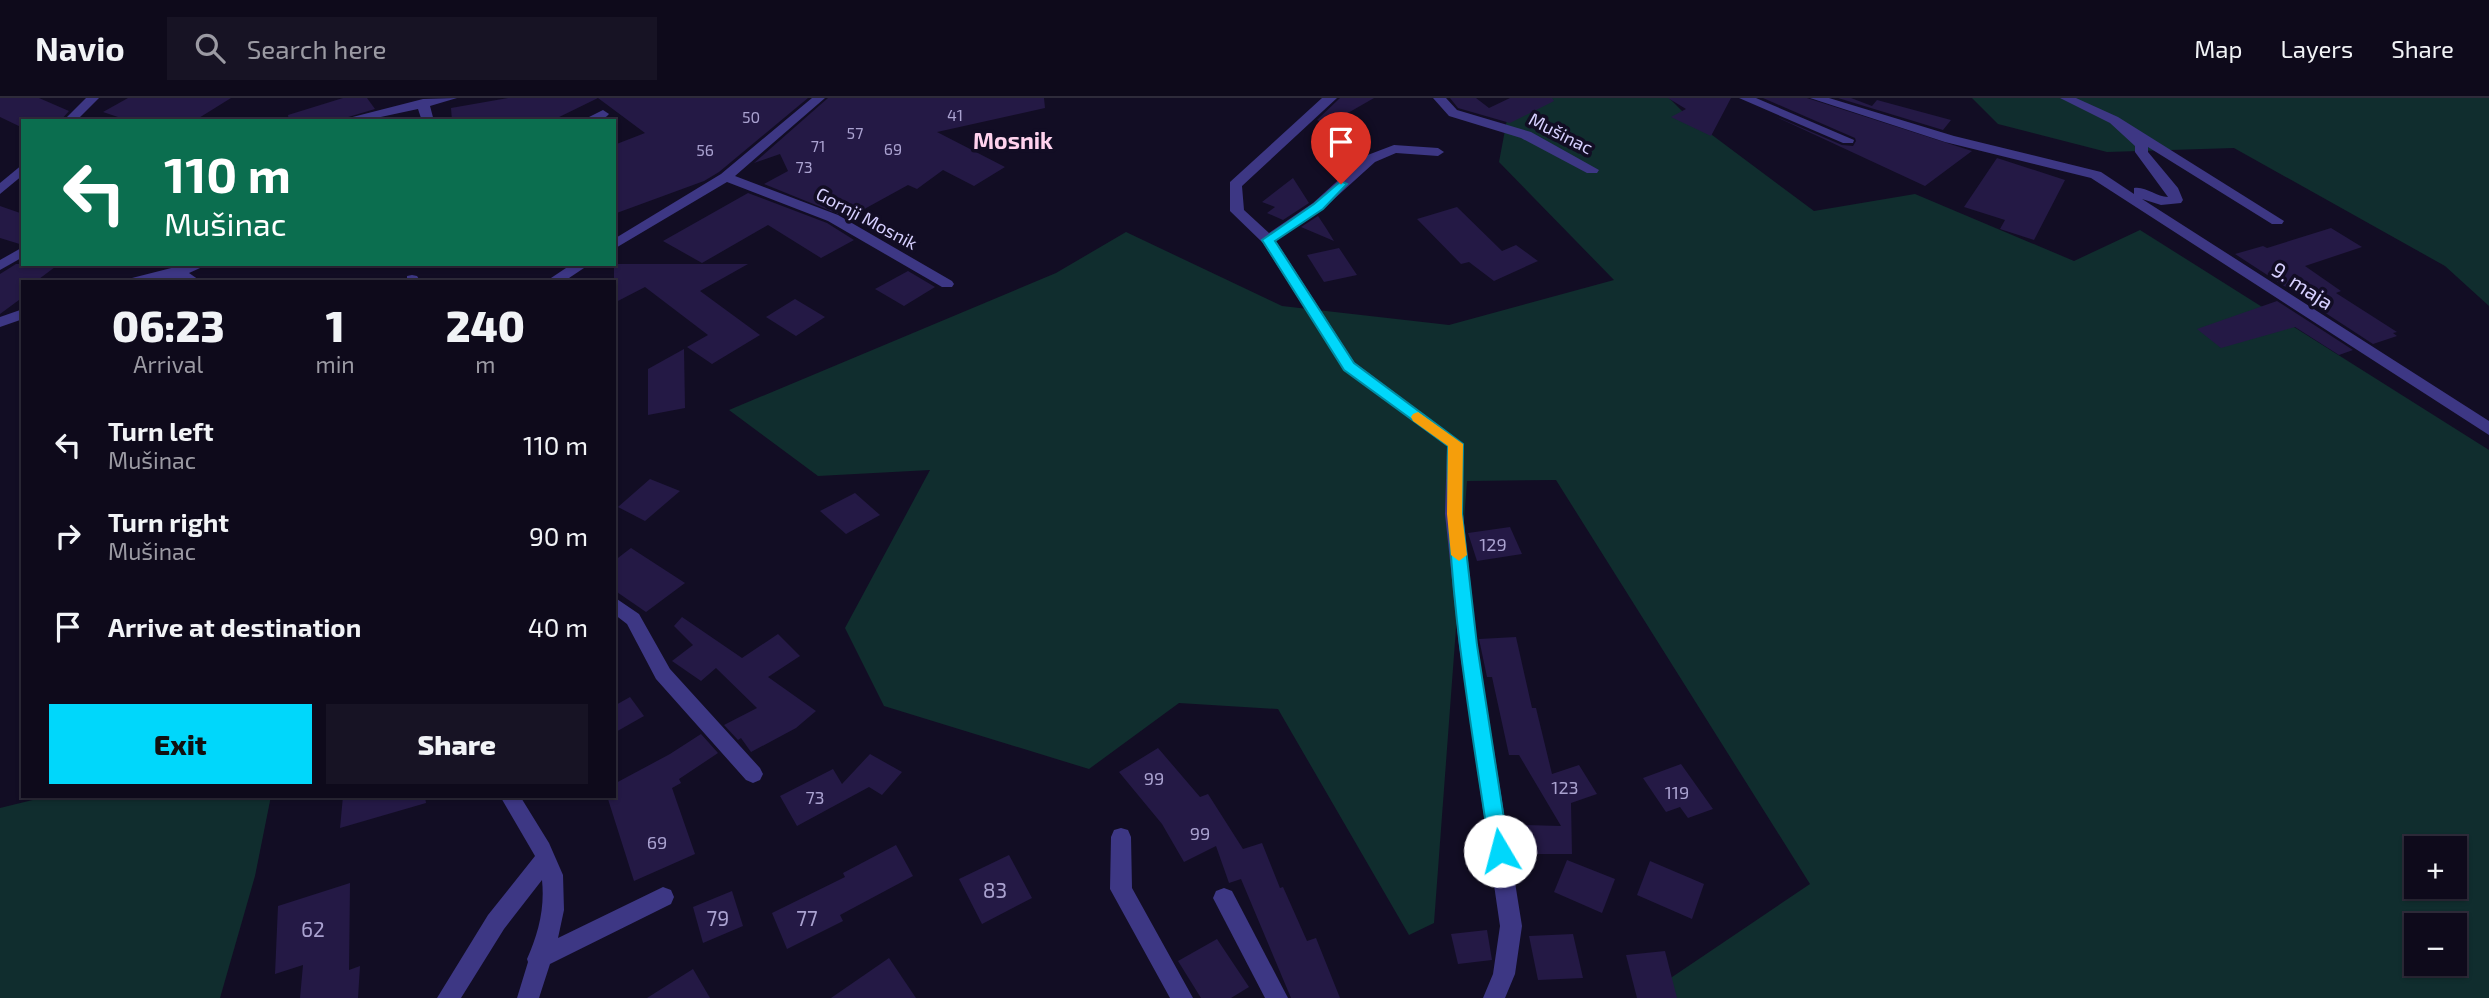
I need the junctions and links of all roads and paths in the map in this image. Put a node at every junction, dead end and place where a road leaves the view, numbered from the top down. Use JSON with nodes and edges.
{"nodes":[{"id":1,"x":93,"y":98,"type":"edge"},
{"id":2,"x":451,"y":98,"type":"edge"},
{"id":3,"x":819,"y":98,"type":"edge"},
{"id":4,"x":1331,"y":98,"type":"edge"},
{"id":5,"x":1439,"y":98,"type":"edge"},
{"id":6,"x":1745,"y":98,"type":"edge"},
{"id":7,"x":1816,"y":98,"type":"edge"},
{"id":8,"x":2066,"y":98,"type":"edge"},
{"id":9,"x":423,"y":103,"type":"junction"},
{"id":10,"x":603,"y":114,"type":"dead end"},
{"id":11,"x":71,"y":119,"type":"edge"},
{"id":12,"x":352,"y":119,"type":"edge"},
{"id":13,"x":427,"y":119,"type":"edge"},
{"id":14,"x":592,"y":119,"type":"edge"},
{"id":15,"x":2114,"y":120,"type":"junction"},
{"id":16,"x":1848,"y":140,"type":"dead end"},
{"id":17,"x":1438,"y":152,"type":"dead end"},
{"id":18,"x":21,"y":169,"type":"edge"},
{"id":19,"x":1592,"y":170,"type":"dead end"},
{"id":20,"x":2096,"y":175,"type":"junction"},
{"id":21,"x":726,"y":177,"type":"junction"},
{"id":22,"x":0,"y":190,"type":"edge"},
{"id":23,"x":2277,"y":221,"type":"dead end"},
{"id":24,"x":1268,"y":240,"type":"junction"},
{"id":25,"x":616,"y":244,"type":"edge"},
{"id":26,"x":21,"y":252,"type":"edge"},
{"id":27,"x":0,"y":266,"type":"edge"},
{"id":28,"x":196,"y":266,"type":"edge"},
{"id":29,"x":580,"y":266,"type":"edge"},
{"id":30,"x":176,"y":273,"type":"junction"},
{"id":31,"x":143,"y":280,"type":"edge"},
{"id":32,"x":191,"y":280,"type":"edge"},
{"id":33,"x":555,"y":280,"type":"edge"},
{"id":34,"x":947,"y":284,"type":"dead end"},
{"id":35,"x":21,"y":315,"type":"edge"},
{"id":36,"x":0,"y":322,"type":"edge"},
{"id":37,"x":2489,"y":429,"type":"edge"},
{"id":38,"x":616,"y":606,"type":"edge"},
{"id":39,"x":752,"y":774,"type":"dead end"},
{"id":40,"x":511,"y":798,"type":"edge"},
{"id":41,"x":1121,"y":837,"type":"dead end"},
{"id":42,"x":546,"y":858,"type":"junction"},
{"id":43,"x":663,"y":897,"type":"dead end"},
{"id":44,"x":1223,"y":898,"type":"dead end"},
{"id":45,"x":538,"y":959,"type":"junction"},
{"id":46,"x":448,"y":998,"type":"edge"},
{"id":47,"x":528,"y":998,"type":"edge"},
{"id":48,"x":1182,"y":998,"type":"edge"},
{"id":49,"x":1277,"y":998,"type":"edge"},
{"id":50,"x":1494,"y":998,"type":"edge"}],
"edges":[{"from":1,"to":11,"type":"street"},
{"from":2,"to":9,"type":"street"},
{"from":3,"to":21,"type":"street"},
{"from":4,"to":24,"type":"street"},
{"from":5,"to":19,"type":"street","name":"Mušinac"},
{"from":6,"to":16,"type":"street"},
{"from":7,"to":20,"type":"street","name":"9. maja"},
{"from":8,"to":15,"type":"street","name":"9. maja"},
{"from":9,"to":12,"type":"street"},
{"from":9,"to":13,"type":"street"},
{"from":10,"to":14,"type":"street"},
{"from":15,"to":20,"type":"street","name":"9. maja"},
{"from":15,"to":23,"type":"street","name":"9. maja"},
{"from":17,"to":24,"type":"street"},
{"from":18,"to":22,"type":"street"},
{"from":20,"to":37,"type":"street","name":"9. maja"},
{"from":21,"to":25,"type":"street"},
{"from":21,"to":34,"type":"street","name":"Gornji Mosnik"},
{"from":24,"to":50,"type":"street"},
{"from":26,"to":27,"type":"street"},
{"from":28,"to":30,"type":"street"},
{"from":29,"to":33,"type":"street"},
{"from":30,"to":31,"type":"street"},
{"from":30,"to":32,"type":"street"},
{"from":35,"to":36,"type":"street"},
{"from":38,"to":39,"type":"street"},
{"from":40,"to":42,"type":"street"},
{"from":41,"to":48,"type":"street"},
{"from":42,"to":45,"type":"street"},
{"from":42,"to":46,"type":"street"},
{"from":43,"to":45,"type":"street"},
{"from":44,"to":49,"type":"street"},
{"from":45,"to":47,"type":"street"}]}
